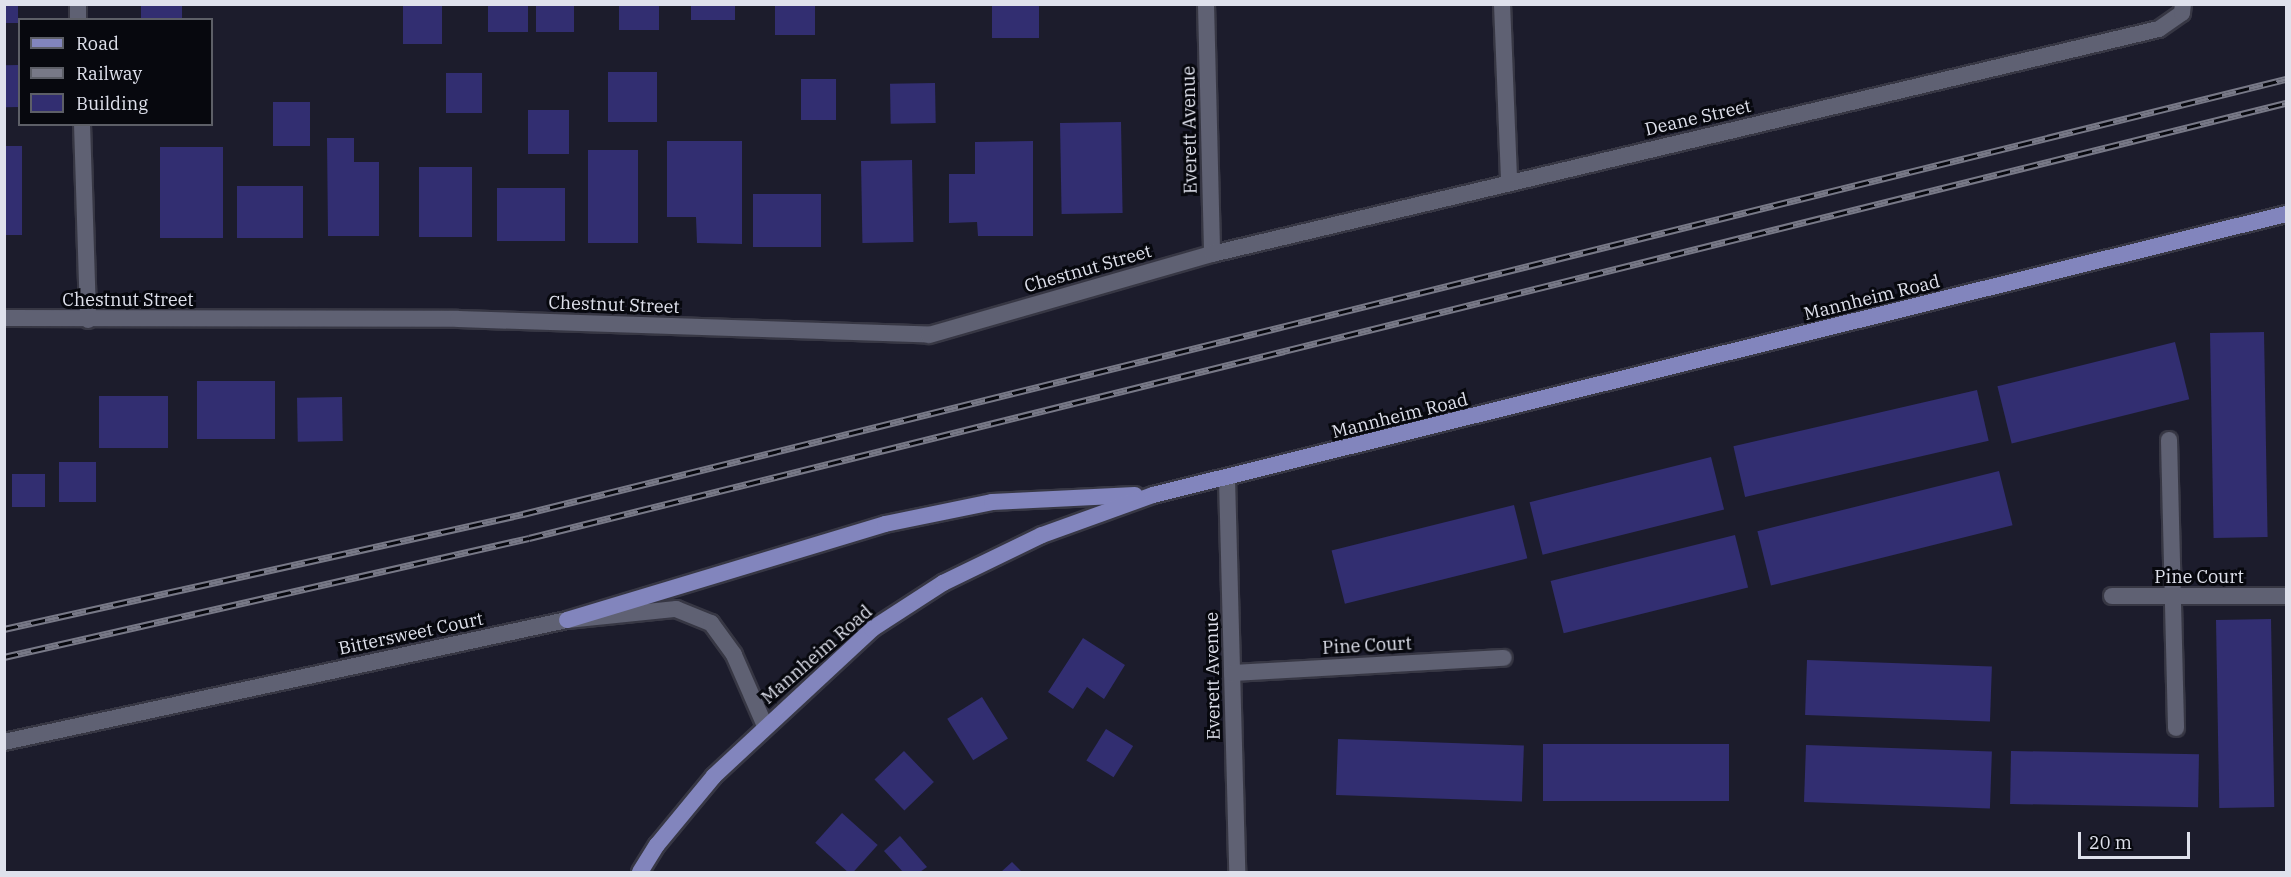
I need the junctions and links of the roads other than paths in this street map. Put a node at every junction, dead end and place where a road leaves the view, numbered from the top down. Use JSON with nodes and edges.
{"nodes":[{"id":1,"x":1206,"y":4,"type":"edge"},
{"id":2,"x":1502,"y":4,"type":"edge"},
{"id":3,"x":2183,"y":4,"type":"edge"},
{"id":4,"x":82,"y":126,"type":"edge"},
{"id":5,"x":1509,"y":182,"type":"junction"},
{"id":6,"x":2286,"y":214,"type":"edge"},
{"id":7,"x":1212,"y":254,"type":"junction"},
{"id":8,"x":4,"y":318,"type":"edge"},
{"id":9,"x":88,"y":320,"type":"junction"},
{"id":10,"x":2169,"y":440,"type":"dead end"},
{"id":11,"x":1227,"y":478,"type":"junction"},
{"id":12,"x":1154,"y":495,"type":"junction"},
{"id":13,"x":2112,"y":596,"type":"dead end"},
{"id":14,"x":2174,"y":596,"type":"junction"},
{"id":15,"x":2286,"y":596,"type":"edge"},
{"id":16,"x":567,"y":620,"type":"junction"},
{"id":17,"x":1504,"y":658,"type":"dead end"},
{"id":18,"x":1232,"y":673,"type":"junction"},
{"id":19,"x":765,"y":726,"type":"junction"},
{"id":20,"x":2176,"y":728,"type":"dead end"},
{"id":21,"x":4,"y":742,"type":"edge"},
{"id":22,"x":640,"y":873,"type":"edge"},
{"id":23,"x":1237,"y":873,"type":"edge"}],
"edges":[{"from":1,"to":7,"type":"street","name":"Everett Avenue"},
{"from":2,"to":5,"type":"street"},
{"from":3,"to":5,"type":"street","name":"Deane Street"},
{"from":4,"to":9,"type":"street"},
{"from":5,"to":7,"type":"street","name":"Deane Street"},
{"from":6,"to":11,"type":"main road","name":"Mannheim Road"},
{"from":7,"to":9,"type":"street","name":"Chestnut Street"},
{"from":8,"to":9,"type":"street","name":"Chestnut Street"},
{"from":10,"to":14,"type":"street"},
{"from":11,"to":12,"type":"main road","name":"Mannheim Road"},
{"from":11,"to":18,"type":"street","name":"Everett Avenue"},
{"from":12,"to":16,"type":"main road"},
{"from":12,"to":19,"type":"main road","name":"Mannheim Road"},
{"from":13,"to":14,"type":"street","name":"Pine Court"},
{"from":14,"to":15,"type":"street","name":"Pine Court"},
{"from":14,"to":20,"type":"street"},
{"from":16,"to":19,"type":"street","name":"Bittersweet Court"},
{"from":16,"to":21,"type":"street","name":"Bittersweet Court"},
{"from":17,"to":18,"type":"street","name":"Pine Court"},
{"from":18,"to":23,"type":"street","name":"Everett Avenue"},
{"from":19,"to":22,"type":"main road","name":"Mannheim Road"}]}
